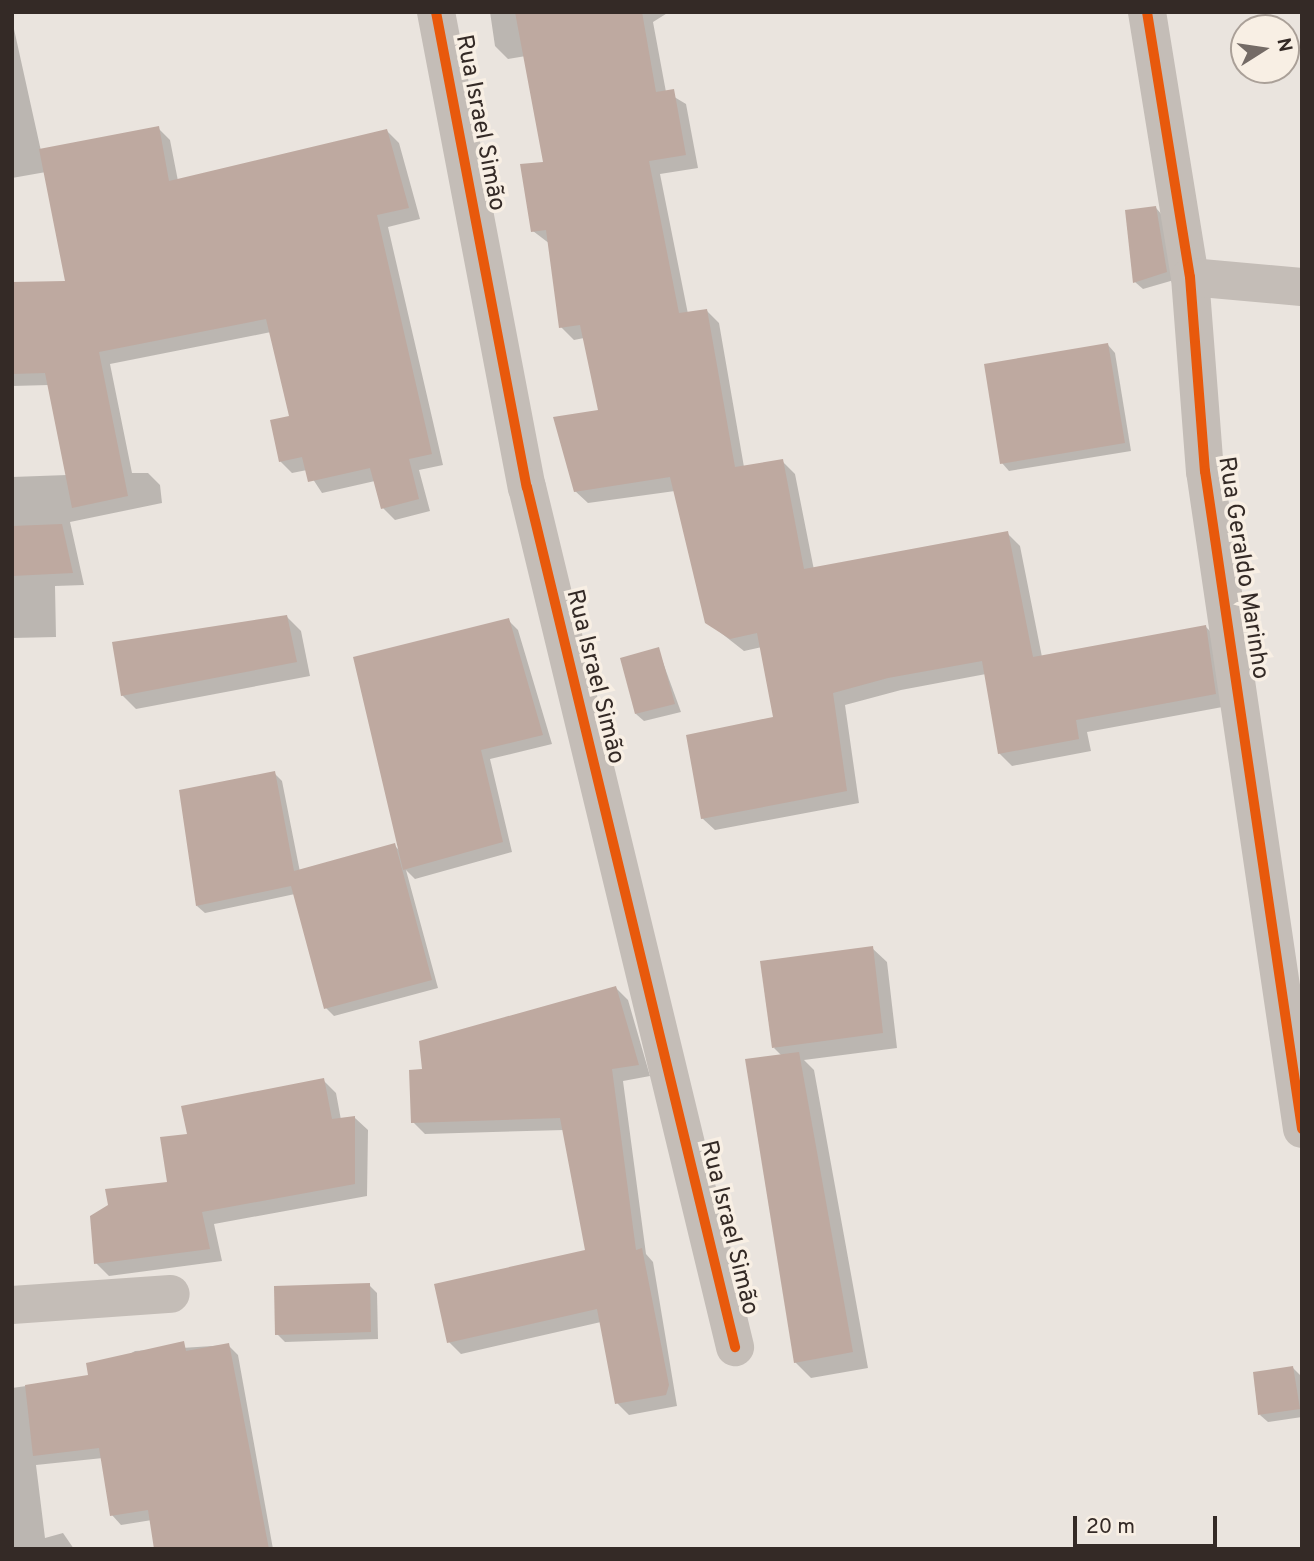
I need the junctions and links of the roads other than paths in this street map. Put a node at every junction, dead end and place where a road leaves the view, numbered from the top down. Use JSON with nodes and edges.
{"nodes":[{"id":1,"x":436,"y":12,"type":"edge"},
{"id":2,"x":1147,"y":12,"type":"edge"},
{"id":3,"x":1190,"y":277,"type":"junction"},
{"id":4,"x":1302,"y":287,"type":"edge"},
{"id":5,"x":1302,"y":1129,"type":"edge"},
{"id":6,"x":171,"y":1294,"type":"dead end"},
{"id":7,"x":12,"y":1306,"type":"edge"},
{"id":8,"x":735,"y":1346,"type":"dead end"}],
"edges":[{"from":1,"to":8,"type":"street","name":"Rua Israel Simão"},
{"from":2,"to":3,"type":"street","name":"Rua Geraldo Marinho"},
{"from":3,"to":4,"type":"street"},
{"from":3,"to":5,"type":"street","name":"Rua Geraldo Marinho"},
{"from":6,"to":7,"type":"street"}]}
